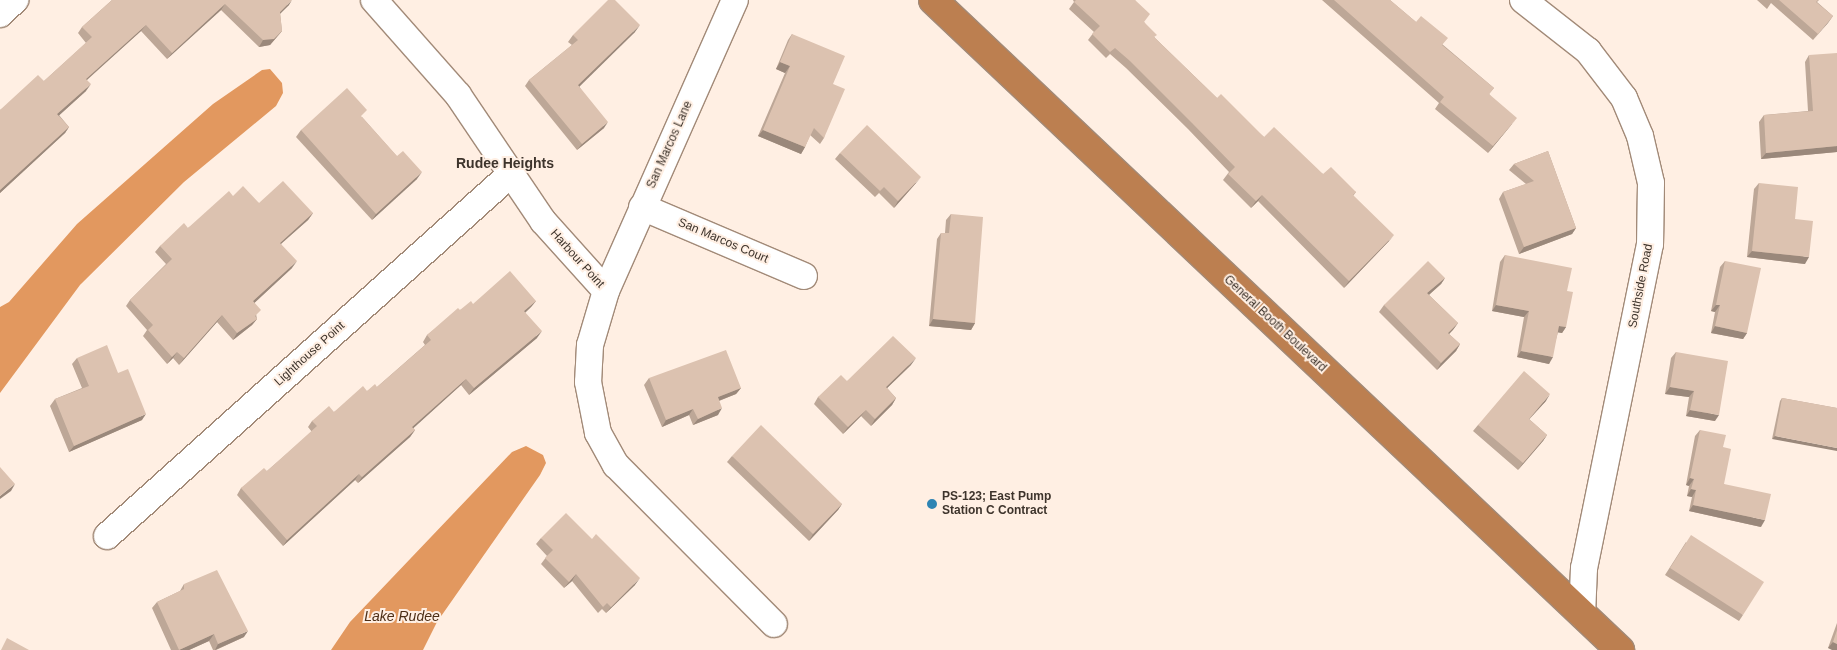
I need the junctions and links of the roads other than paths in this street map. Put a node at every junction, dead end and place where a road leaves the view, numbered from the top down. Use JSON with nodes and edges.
{"nodes":[{"id":1,"x":15,"y":0,"type":"edge"},
{"id":2,"x":374,"y":0,"type":"edge"},
{"id":3,"x":735,"y":0,"type":"edge"},
{"id":4,"x":933,"y":0,"type":"edge"},
{"id":5,"x":1524,"y":0,"type":"edge"},
{"id":6,"x":0,"y":14,"type":"edge"},
{"id":7,"x":513,"y":172,"type":"junction"},
{"id":8,"x":642,"y":207,"type":"junction"},
{"id":9,"x":804,"y":276,"type":"dead end"},
{"id":10,"x":606,"y":291,"type":"junction"},
{"id":11,"x":107,"y":536,"type":"dead end"},
{"id":12,"x":1582,"y":616,"type":"junction"},
{"id":13,"x":774,"y":624,"type":"dead end"},
{"id":14,"x":1619,"y":649,"type":"edge"}],
"edges":[{"from":1,"to":6,"type":"street"},
{"from":2,"to":7,"type":"street","name":"Harbour Point"},
{"from":3,"to":8,"type":"street","name":"San Marcos Lane"},
{"from":4,"to":12,"type":"highway","name":"General Booth Boulevard"},
{"from":5,"to":12,"type":"street","name":"Southside Road"},
{"from":7,"to":10,"type":"street","name":"Harbour Point"},
{"from":7,"to":11,"type":"street","name":"Lighthouse Point"},
{"from":8,"to":9,"type":"street","name":"San Marcos Court"},
{"from":8,"to":10,"type":"street","name":"San Marcos Lane"},
{"from":10,"to":13,"type":"street","name":"Harbour Point"},
{"from":12,"to":14,"type":"highway","name":"General Booth Boulevard"}]}
